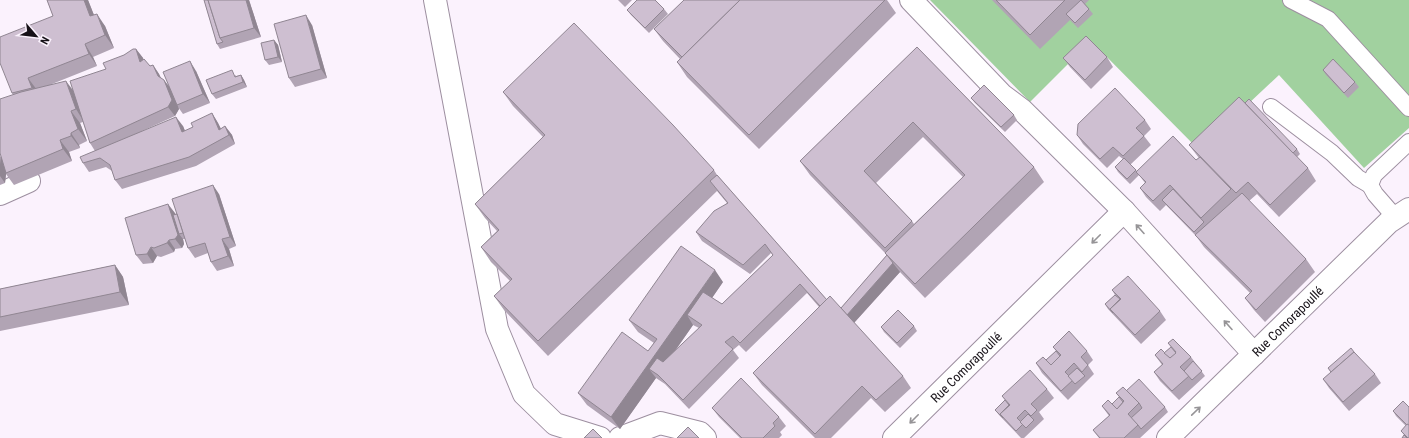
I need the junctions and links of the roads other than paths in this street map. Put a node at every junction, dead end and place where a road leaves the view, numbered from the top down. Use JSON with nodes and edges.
{"nodes":[{"id":1,"x":434,"y":0,"type":"edge"},
{"id":2,"x":911,"y":0,"type":"edge"},
{"id":3,"x":1291,"y":0,"type":"edge"},
{"id":4,"x":1271,"y":107,"type":"dead end"},
{"id":5,"x":1409,"y":108,"type":"edge"},
{"id":6,"x":1409,"y":142,"type":"edge"},
{"id":7,"x":29,"y":182,"type":"dead end"},
{"id":8,"x":1370,"y":185,"type":"junction"},
{"id":9,"x":0,"y":194,"type":"edge"},
{"id":10,"x":1124,"y":211,"type":"junction"},
{"id":11,"x":1402,"y":213,"type":"edge"},
{"id":12,"x":1254,"y":354,"type":"junction"},
{"id":13,"x":600,"y":438,"type":"edge"},
{"id":14,"x":620,"y":438,"type":"edge"},
{"id":15,"x":705,"y":438,"type":"edge"},
{"id":16,"x":894,"y":438,"type":"edge"},
{"id":17,"x":1168,"y":438,"type":"edge"}],
"edges":[{"from":1,"to":13,"type":"street"},
{"from":2,"to":10,"type":"street"},
{"from":3,"to":5,"type":"lane"},
{"from":4,"to":8,"type":"lane"},
{"from":6,"to":8,"type":"lane"},
{"from":7,"to":9,"type":"street"},
{"from":8,"to":11,"type":"lane"},
{"from":12,"to":10,"type":"street","one_way":true},
{"from":10,"to":16,"type":"street","name":"Rue Comorapoullé","one_way":true},
{"from":11,"to":12,"type":"street","name":"Rue Comorapoullé"},
{"from":17,"to":12,"type":"street","name":"Rue Comorapoullé","one_way":true},
{"from":14,"to":15,"type":"street"}]}
